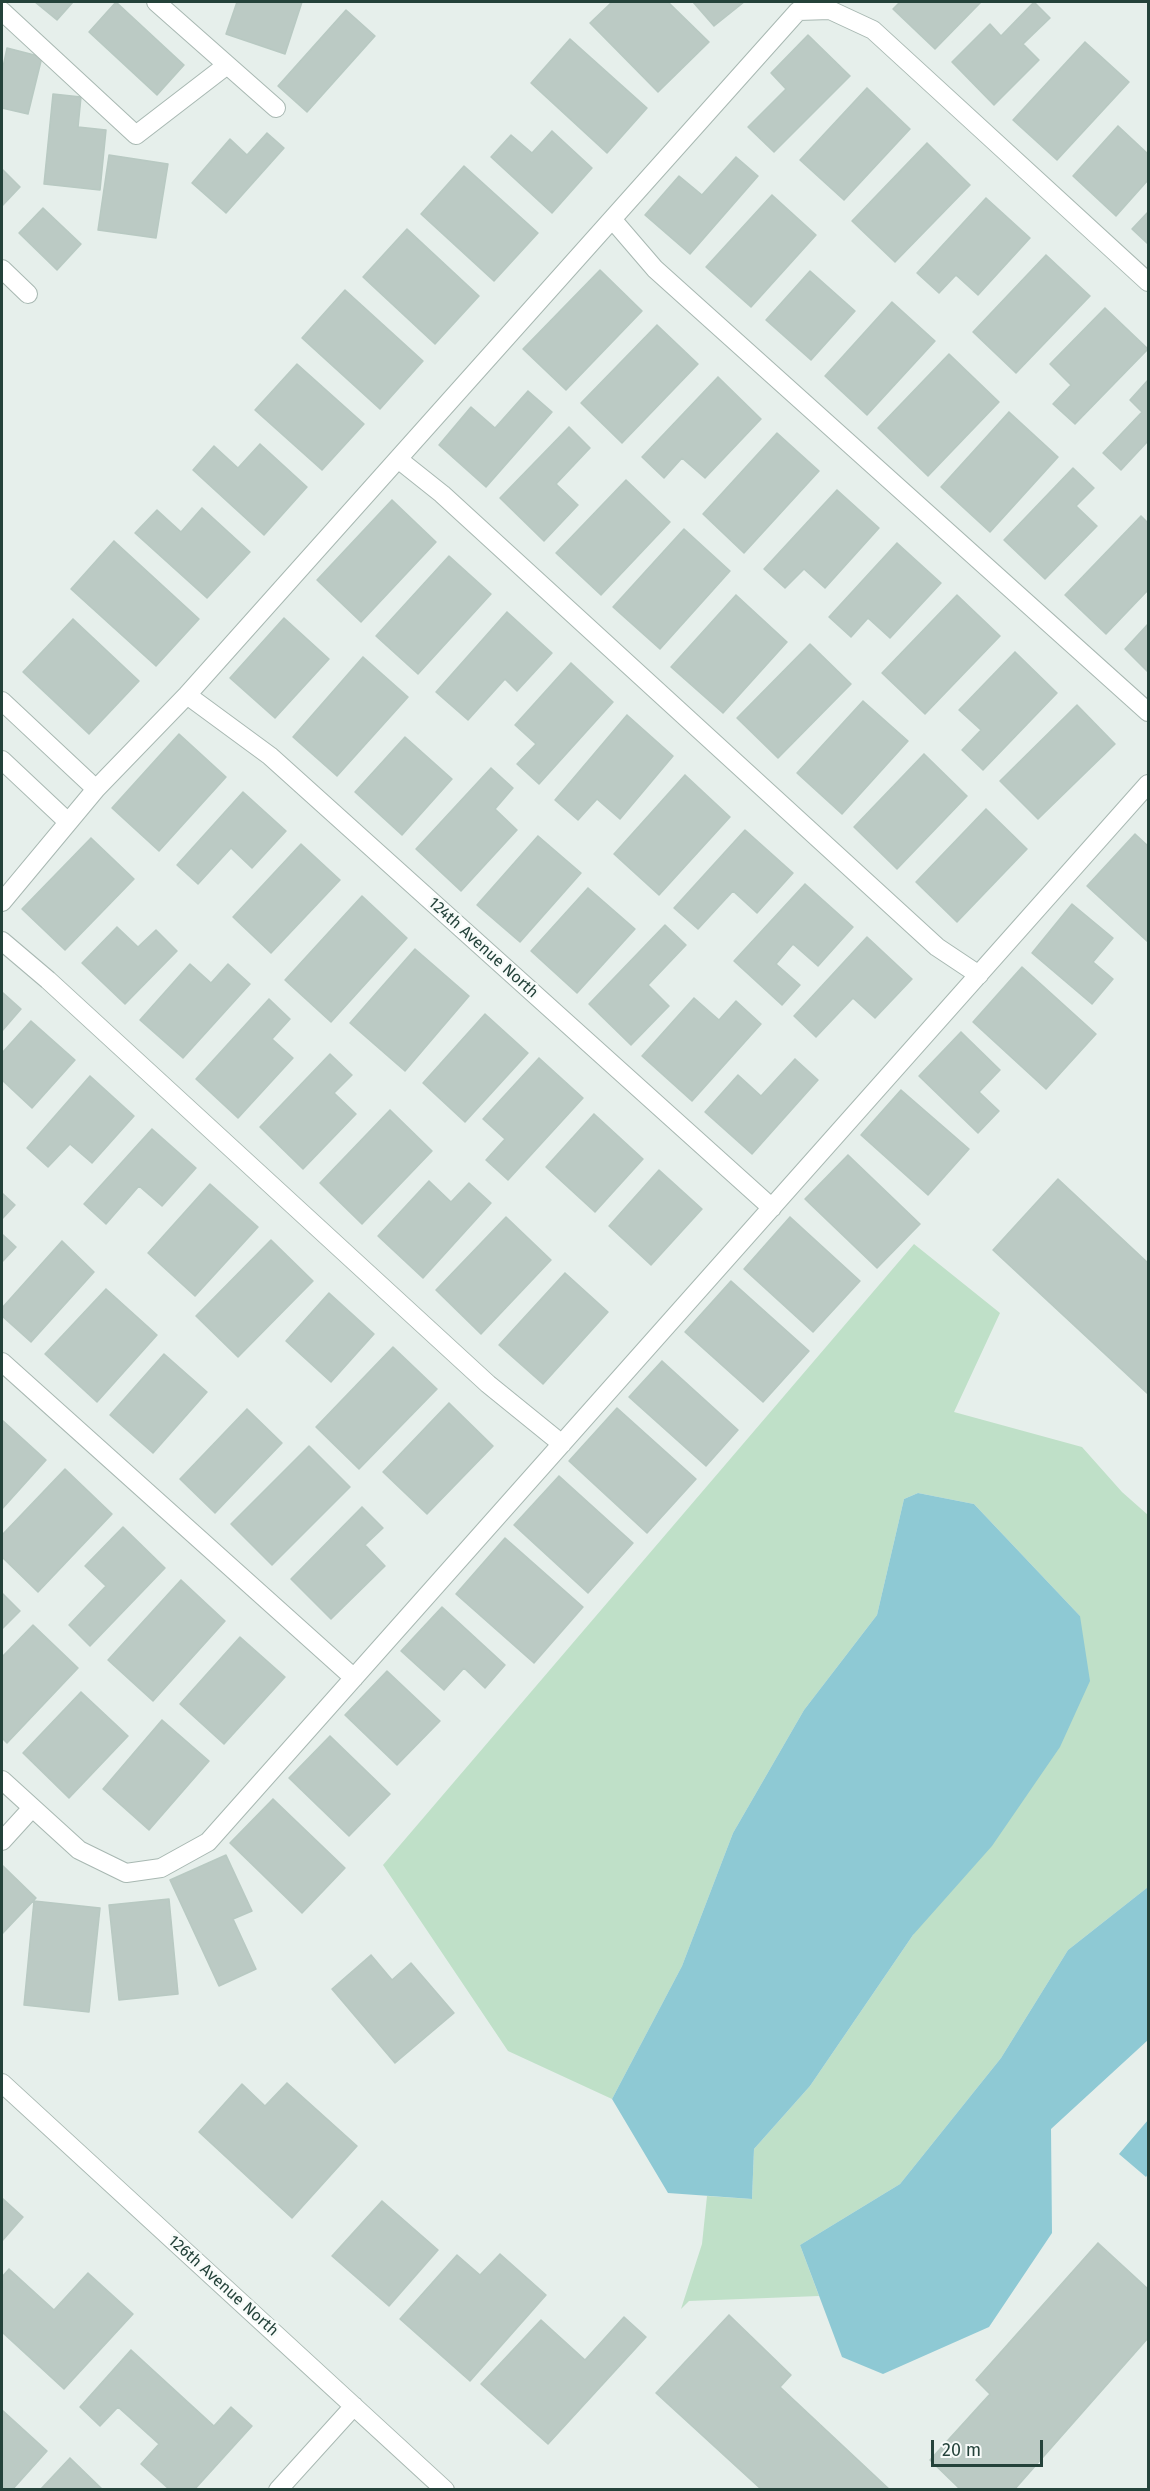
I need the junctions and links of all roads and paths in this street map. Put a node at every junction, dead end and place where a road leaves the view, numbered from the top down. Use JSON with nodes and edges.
{"nodes":[{"id":1,"x":156,"y":2,"type":"edge"},
{"id":2,"x":2,"y":11,"type":"edge"},
{"id":3,"x":227,"y":65,"type":"junction"},
{"id":4,"x":276,"y":108,"type":"dead end"},
{"id":5,"x":612,"y":219,"type":"junction"},
{"id":6,"x":2,"y":269,"type":"edge"},
{"id":7,"x":1149,"y":282,"type":"edge"},
{"id":8,"x":28,"y":294,"type":"dead end"},
{"id":9,"x":398,"y":459,"type":"junction"},
{"id":10,"x":187,"y":695,"type":"junction"},
{"id":11,"x":2,"y":701,"type":"edge"},
{"id":12,"x":1149,"y":712,"type":"edge"},
{"id":13,"x":2,"y":760,"type":"edge"},
{"id":14,"x":1149,"y":784,"type":"edge"},
{"id":15,"x":96,"y":789,"type":"junction"},
{"id":16,"x":68,"y":822,"type":"junction"},
{"id":17,"x":2,"y":902,"type":"edge"},
{"id":18,"x":2,"y":940,"type":"edge"},
{"id":19,"x":979,"y":975,"type":"junction"},
{"id":20,"x":772,"y":1208,"type":"junction"},
{"id":21,"x":2,"y":1362,"type":"edge"},
{"id":22,"x":562,"y":1444,"type":"junction"},
{"id":23,"x":354,"y":1678,"type":"junction"},
{"id":24,"x":2,"y":1780,"type":"edge"},
{"id":25,"x":32,"y":1808,"type":"junction"},
{"id":26,"x":2,"y":1841,"type":"edge"},
{"id":27,"x":2,"y":2083,"type":"edge"},
{"id":28,"x":354,"y":2406,"type":"junction"},
{"id":29,"x":278,"y":2490,"type":"edge"},
{"id":30,"x":445,"y":2490,"type":"edge"}],
"edges":[{"from":1,"to":3,"type":"street"},
{"from":2,"to":3,"type":"street"},
{"from":3,"to":4,"type":"street"},
{"from":5,"to":7,"type":"street"},
{"from":5,"to":9,"type":"street"},
{"from":5,"to":12,"type":"street"},
{"from":6,"to":8,"type":"street"},
{"from":9,"to":10,"type":"street"},
{"from":9,"to":19,"type":"street"},
{"from":10,"to":15,"type":"street"},
{"from":10,"to":20,"type":"street","name":"124th Avenue North"},
{"from":11,"to":15,"type":"street"},
{"from":13,"to":16,"type":"street"},
{"from":14,"to":19,"type":"street"},
{"from":15,"to":16,"type":"street"},
{"from":16,"to":17,"type":"street"},
{"from":18,"to":22,"type":"street"},
{"from":19,"to":20,"type":"street"},
{"from":20,"to":22,"type":"street"},
{"from":21,"to":23,"type":"street"},
{"from":22,"to":23,"type":"street"},
{"from":23,"to":25,"type":"street"},
{"from":24,"to":25,"type":"street"},
{"from":25,"to":26,"type":"street"},
{"from":27,"to":28,"type":"street","name":"126th Avenue North"},
{"from":28,"to":29,"type":"street"},
{"from":28,"to":30,"type":"street","name":"126th Avenue North"}]}
